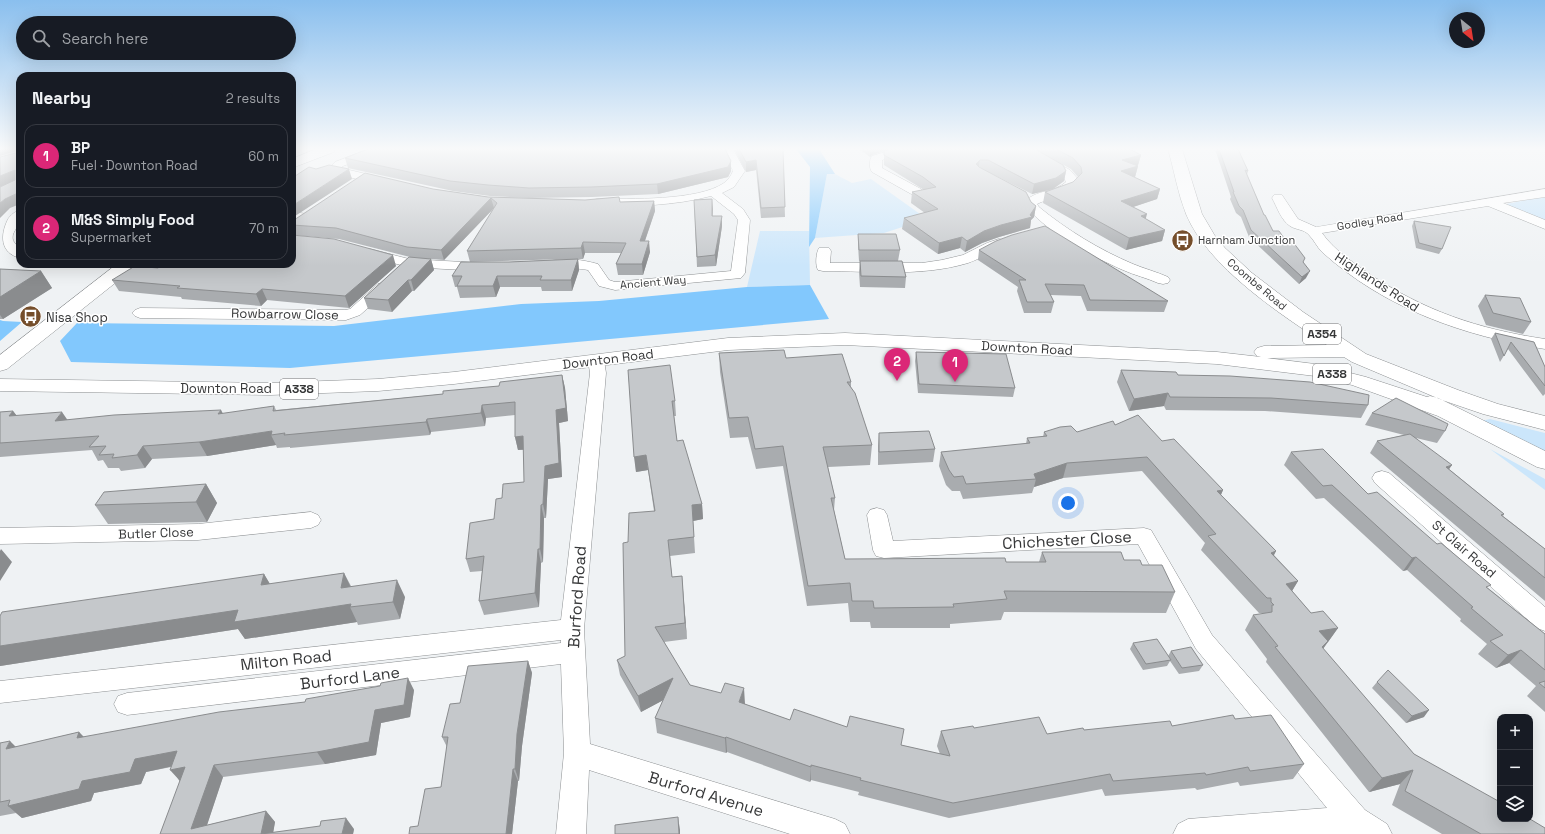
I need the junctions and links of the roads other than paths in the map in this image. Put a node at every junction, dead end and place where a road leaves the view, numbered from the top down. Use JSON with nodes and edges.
{"nodes":[{"id":1,"x":724,"y":188,"type":"edge"},
{"id":2,"x":909,"y":188,"type":"edge"},
{"id":3,"x":1066,"y":188,"type":"edge"},
{"id":4,"x":1186,"y":188,"type":"edge"},
{"id":5,"x":713,"y":192,"type":"junction"},
{"id":6,"x":917,"y":192,"type":"edge"},
{"id":7,"x":1545,"y":193,"type":"edge"},
{"id":8,"x":1020,"y":194,"type":"edge"},
{"id":9,"x":1278,"y":198,"type":"dead end"},
{"id":10,"x":1032,"y":201,"type":"junction"},
{"id":11,"x":1489,"y":202,"type":"junction"},
{"id":12,"x":587,"y":204,"type":"edge"},
{"id":13,"x":5,"y":212,"type":"dead end"},
{"id":14,"x":16,"y":213,"type":"edge"},
{"id":15,"x":16,"y":217,"type":"edge"},
{"id":16,"x":1545,"y":224,"type":"edge"},
{"id":17,"x":1056,"y":226,"type":"junction"},
{"id":18,"x":1041,"y":230,"type":"edge"},
{"id":19,"x":1313,"y":231,"type":"junction"},
{"id":20,"x":1012,"y":239,"type":"edge"},
{"id":21,"x":358,"y":249,"type":"edge"},
{"id":22,"x":824,"y":251,"type":"dead end"},
{"id":23,"x":16,"y":252,"type":"edge"},
{"id":24,"x":409,"y":263,"type":"junction"},
{"id":25,"x":545,"y":265,"type":"edge"},
{"id":26,"x":496,"y":267,"type":"edge"},
{"id":27,"x":123,"y":268,"type":"edge"},
{"id":28,"x":1163,"y":280,"type":"dead end"},
{"id":29,"x":140,"y":313,"type":"dead end"},
{"id":30,"x":1296,"y":316,"type":"junction"},
{"id":31,"x":1545,"y":344,"type":"edge"},
{"id":32,"x":1273,"y":352,"type":"junction"},
{"id":33,"x":1354,"y":355,"type":"junction"},
{"id":34,"x":1217,"y":358,"type":"junction"},
{"id":35,"x":596,"y":360,"type":"junction"},
{"id":36,"x":0,"y":365,"type":"edge"},
{"id":37,"x":0,"y":385,"type":"edge"},
{"id":38,"x":1442,"y":410,"type":"junction"},
{"id":39,"x":1545,"y":424,"type":"edge"},
{"id":40,"x":1545,"y":461,"type":"edge"},
{"id":41,"x":1382,"y":478,"type":"dead end"},
{"id":42,"x":877,"y":515,"type":"dead end"},
{"id":43,"x":311,"y":520,"type":"dead end"},
{"id":44,"x":0,"y":536,"type":"edge"},
{"id":45,"x":1545,"y":621,"type":"edge"},
{"id":46,"x":572,"y":641,"type":"junction"},
{"id":47,"x":0,"y":692,"type":"edge"},
{"id":48,"x":127,"y":704,"type":"dead end"},
{"id":49,"x":577,"y":753,"type":"junction"},
{"id":50,"x":1366,"y":827,"type":"edge"},
{"id":51,"x":570,"y":834,"type":"edge"},
{"id":52,"x":835,"y":834,"type":"edge"},
{"id":53,"x":1188,"y":834,"type":"edge"}],
"edges":[{"from":1,"to":5,"type":"street"},
{"from":2,"to":6,"type":"street"},
{"from":3,"to":10,"type":"street"},
{"from":4,"to":30,"type":"main road","name":"Coombe Road","number":"A354"},
{"from":5,"to":12,"type":"street"},
{"from":5,"to":25,"type":"street","name":"Ancient Way"},
{"from":7,"to":11,"type":"street","name":"Godley Road"},
{"from":8,"to":10,"type":"street"},
{"from":9,"to":19,"type":"street"},
{"from":10,"to":17,"type":"street"},
{"from":11,"to":16,"type":"street"},
{"from":11,"to":19,"type":"street","name":"Godley Road"},
{"from":13,"to":14,"type":"street"},
{"from":15,"to":23,"type":"street"},
{"from":17,"to":18,"type":"street"},
{"from":17,"to":28,"type":"street"},
{"from":19,"to":31,"type":"street","name":"Highlands Road"},
{"from":20,"to":22,"type":"street"},
{"from":21,"to":24,"type":"street"},
{"from":24,"to":26,"type":"street"},
{"from":24,"to":29,"type":"street","name":"Rowbarrow Close"},
{"from":27,"to":36,"type":"main road"},
{"from":30,"to":32,"type":"main road"},
{"from":30,"to":33,"type":"main road","name":"Coombe Road","number":"A354"},
{"from":32,"to":33,"type":"main road","name":"Downton Road","number":"A338"},
{"from":32,"to":34,"type":"main road","name":"Downton Road","number":"A338"},
{"from":33,"to":38,"type":"main road","name":"Downton Road","number":"A338"},
{"from":33,"to":39,"type":"main road","number":"A338"},
{"from":34,"to":35,"type":"main road","name":"Downton Road","number":"A338"},
{"from":34,"to":38,"type":"main road","name":"Downton Road","number":"A338"},
{"from":35,"to":37,"type":"main road","name":"Downton Road","number":"A338"},
{"from":35,"to":46,"type":"street","name":"Burford Road"},
{"from":38,"to":40,"type":"main road","name":"Downton Road","number":"A338"},
{"from":41,"to":45,"type":"street","name":"St Clair Road"},
{"from":42,"to":50,"type":"street","name":"Chichester Close"},
{"from":43,"to":44,"type":"street","name":"Butler Close"},
{"from":46,"to":47,"type":"street","name":"Milton Road"},
{"from":46,"to":48,"type":"street","name":"Burford Lane"},
{"from":46,"to":49,"type":"street","name":"Burford Road"},
{"from":49,"to":51,"type":"street","name":"Burford Road"},
{"from":49,"to":52,"type":"street","name":"Burford Avenue"},
{"from":50,"to":53,"type":"street"}]}
